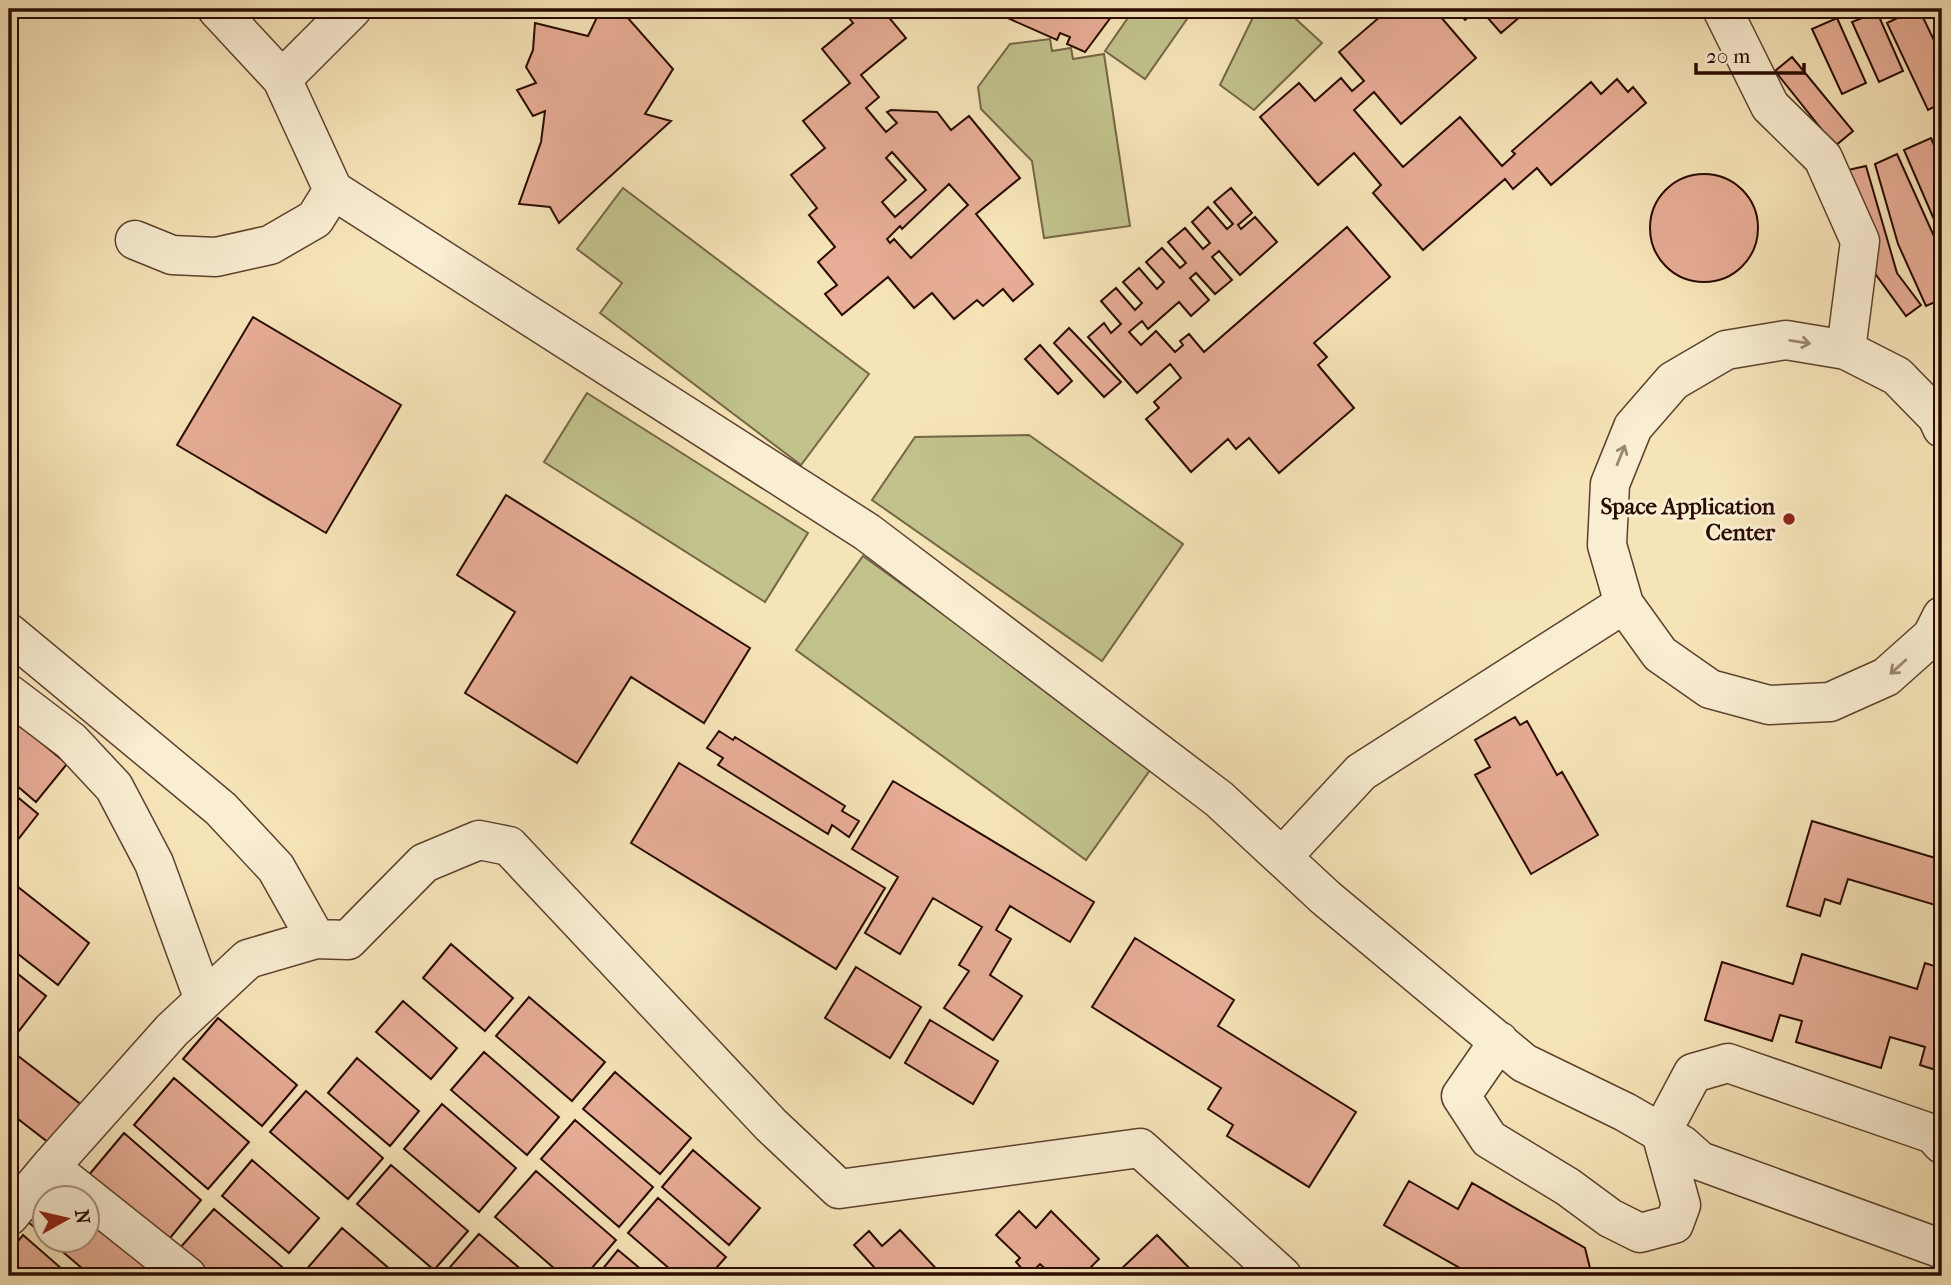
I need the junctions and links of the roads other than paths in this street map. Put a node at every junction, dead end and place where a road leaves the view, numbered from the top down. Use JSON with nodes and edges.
{"nodes":[{"id":1,"x":216,"y":9,"type":"edge"},
{"id":2,"x":352,"y":9,"type":"edge"},
{"id":3,"x":1722,"y":9,"type":"edge"},
{"id":4,"x":282,"y":79,"type":"junction"},
{"id":5,"x":332,"y":190,"type":"junction"},
{"id":6,"x":135,"y":240,"type":"dead end"},
{"id":7,"x":1846,"y":350,"type":"junction"},
{"id":8,"x":1942,"y":428,"type":"edge"},
{"id":9,"x":1624,"y":604,"type":"junction"},
{"id":10,"x":1942,"y":617,"type":"edge"},
{"id":11,"x":11,"y":639,"type":"edge"},
{"id":12,"x":9,"y":694,"type":"edge"},
{"id":13,"x":1282,"y":857,"type":"junction"},
{"id":14,"x":316,"y":939,"type":"junction"},
{"id":15,"x":204,"y":1000,"type":"junction"},
{"id":16,"x":1499,"y":1041,"type":"junction"},
{"id":17,"x":1661,"y":1133,"type":"junction"},
{"id":18,"x":1942,"y":1144,"type":"edge"},
{"id":19,"x":50,"y":1167,"type":"junction"},
{"id":20,"x":9,"y":1216,"type":"edge"},
{"id":21,"x":1942,"y":1248,"type":"edge"},
{"id":22,"x":187,"y":1276,"type":"edge"},
{"id":23,"x":1282,"y":1276,"type":"edge"}],
"edges":[{"from":1,"to":4,"type":"street"},
{"from":2,"to":4,"type":"street"},
{"from":3,"to":7,"type":"street"},
{"from":4,"to":5,"type":"street"},
{"from":5,"to":6,"type":"street"},
{"from":5,"to":13,"type":"street"},
{"from":7,"to":8,"type":"street"},
{"from":9,"to":7,"type":"street","one_way":true},
{"from":10,"to":9,"type":"street","one_way":true},
{"from":9,"to":13,"type":"street"},
{"from":11,"to":14,"type":"street"},
{"from":12,"to":15,"type":"street"},
{"from":13,"to":16,"type":"street"},
{"from":14,"to":15,"type":"street"},
{"from":14,"to":23,"type":"street"},
{"from":15,"to":19,"type":"street"},
{"from":16,"to":17,"type":"street"},
{"from":16,"to":17,"type":"street"},
{"from":17,"to":18,"type":"street"},
{"from":17,"to":21,"type":"street"},
{"from":19,"to":20,"type":"street"},
{"from":19,"to":22,"type":"street"}]}
